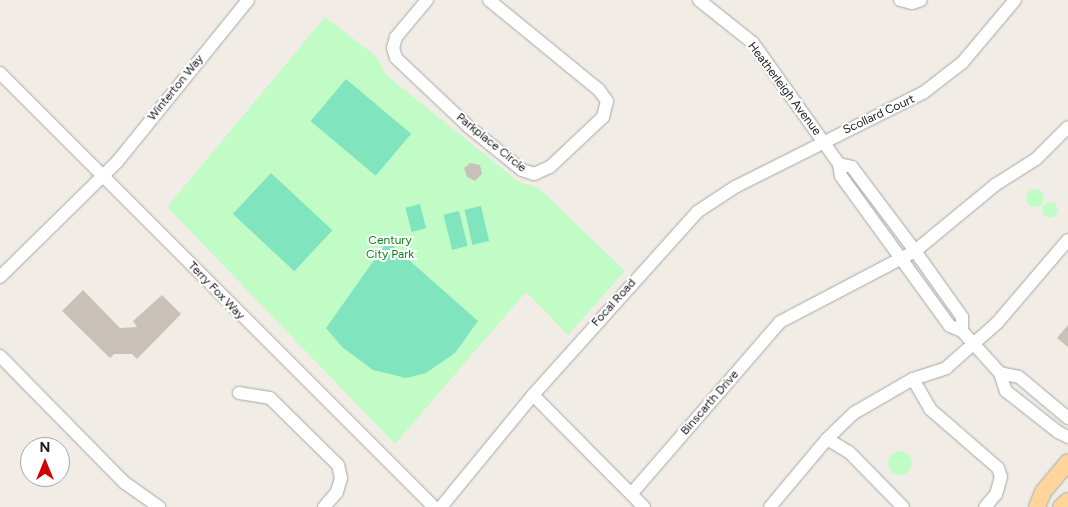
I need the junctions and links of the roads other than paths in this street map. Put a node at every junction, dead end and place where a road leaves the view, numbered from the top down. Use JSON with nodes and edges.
{"nodes":[{"id":1,"x":248,"y":0,"type":"edge"},
{"id":2,"x":427,"y":0,"type":"edge"},
{"id":3,"x":488,"y":0,"type":"edge"},
{"id":4,"x":700,"y":0,"type":"edge"},
{"id":5,"x":900,"y":0,"type":"edge"},
{"id":6,"x":921,"y":0,"type":"edge"},
{"id":7,"x":1015,"y":0,"type":"edge"},
{"id":8,"x":0,"y":74,"type":"edge"},
{"id":9,"x":1068,"y":127,"type":"edge"},
{"id":10,"x":823,"y":141,"type":"junction"},
{"id":11,"x":840,"y":164,"type":"junction"},
{"id":12,"x":104,"y":176,"type":"junction"},
{"id":13,"x":1068,"y":240,"type":"edge"},
{"id":14,"x":914,"y":251,"type":"junction"},
{"id":15,"x":901,"y":260,"type":"junction"},
{"id":16,"x":0,"y":277,"type":"edge"},
{"id":17,"x":962,"y":331,"type":"junction"},
{"id":18,"x":973,"y":345,"type":"junction"},
{"id":19,"x":0,"y":356,"type":"edge"},
{"id":20,"x":1000,"y":373,"type":"junction"},
{"id":21,"x":912,"y":379,"type":"junction"},
{"id":22,"x":239,"y":393,"type":"dead end"},
{"id":23,"x":533,"y":394,"type":"junction"},
{"id":24,"x":1068,"y":418,"type":"edge"},
{"id":25,"x":1068,"y":437,"type":"edge"},
{"id":26,"x":827,"y":439,"type":"junction"},
{"id":27,"x":1068,"y":462,"type":"edge"},
{"id":28,"x":632,"y":492,"type":"junction"},
{"id":29,"x":1068,"y":501,"type":"edge"},
{"id":30,"x":773,"y":506,"type":"edge"},
{"id":31,"x":159,"y":507,"type":"edge"},
{"id":32,"x":324,"y":507,"type":"edge"},
{"id":33,"x":434,"y":507,"type":"edge"},
{"id":34,"x":441,"y":507,"type":"edge"},
{"id":35,"x":644,"y":507,"type":"edge"},
{"id":36,"x":903,"y":507,"type":"edge"},
{"id":37,"x":985,"y":507,"type":"edge"},
{"id":38,"x":1037,"y":507,"type":"edge"},
{"id":39,"x":1061,"y":507,"type":"edge"}],
"edges":[{"from":1,"to":12,"type":"street","name":"Winterton Way"},
{"from":2,"to":3,"type":"street","name":"Parkplace Circle"},
{"from":4,"to":10,"type":"street","name":"Heatherleigh Avenue"},
{"from":5,"to":6,"type":"street"},
{"from":7,"to":10,"type":"street","name":"Scollard Court"},
{"from":8,"to":12,"type":"street","name":"Terry Fox Way"},
{"from":9,"to":14,"type":"street","name":"Binscarth Drive"},
{"from":10,"to":11,"type":"street","name":"Heatherleigh Avenue"},
{"from":10,"to":23,"type":"street","name":"Focal Road"},
{"from":11,"to":14,"type":"street","name":"Heatherleigh Avenue"},
{"from":11,"to":15,"type":"street","name":"Heatherleigh Avenue"},
{"from":12,"to":16,"type":"street","name":"Winterton Way"},
{"from":12,"to":33,"type":"street","name":"Terry Fox Way"},
{"from":13,"to":18,"type":"street"},
{"from":14,"to":15,"type":"street","name":"Binscarth Drive"},
{"from":14,"to":17,"type":"street","name":"Heatherleigh Avenue"},
{"from":15,"to":17,"type":"street","name":"Heatherleigh Avenue"},
{"from":15,"to":28,"type":"street","name":"Binscarth Drive"},
{"from":17,"to":18,"type":"street","name":"Heatherleigh Avenue"},
{"from":18,"to":20,"type":"street","name":"Heatherleigh Avenue"},
{"from":18,"to":21,"type":"street"},
{"from":19,"to":31,"type":"street"},
{"from":20,"to":24,"type":"street","name":"Heatherleigh Avenue"},
{"from":20,"to":25,"type":"street","name":"Heatherleigh Avenue"},
{"from":21,"to":26,"type":"street"},
{"from":21,"to":37,"type":"street"},
{"from":22,"to":32,"type":"street"},
{"from":23,"to":28,"type":"street"},
{"from":23,"to":34,"type":"street","name":"Focal Road"},
{"from":26,"to":30,"type":"street"},
{"from":26,"to":36,"type":"street"},
{"from":27,"to":38,"type":"main road"},
{"from":28,"to":35,"type":"street"},
{"from":29,"to":39,"type":"main road"}]}
